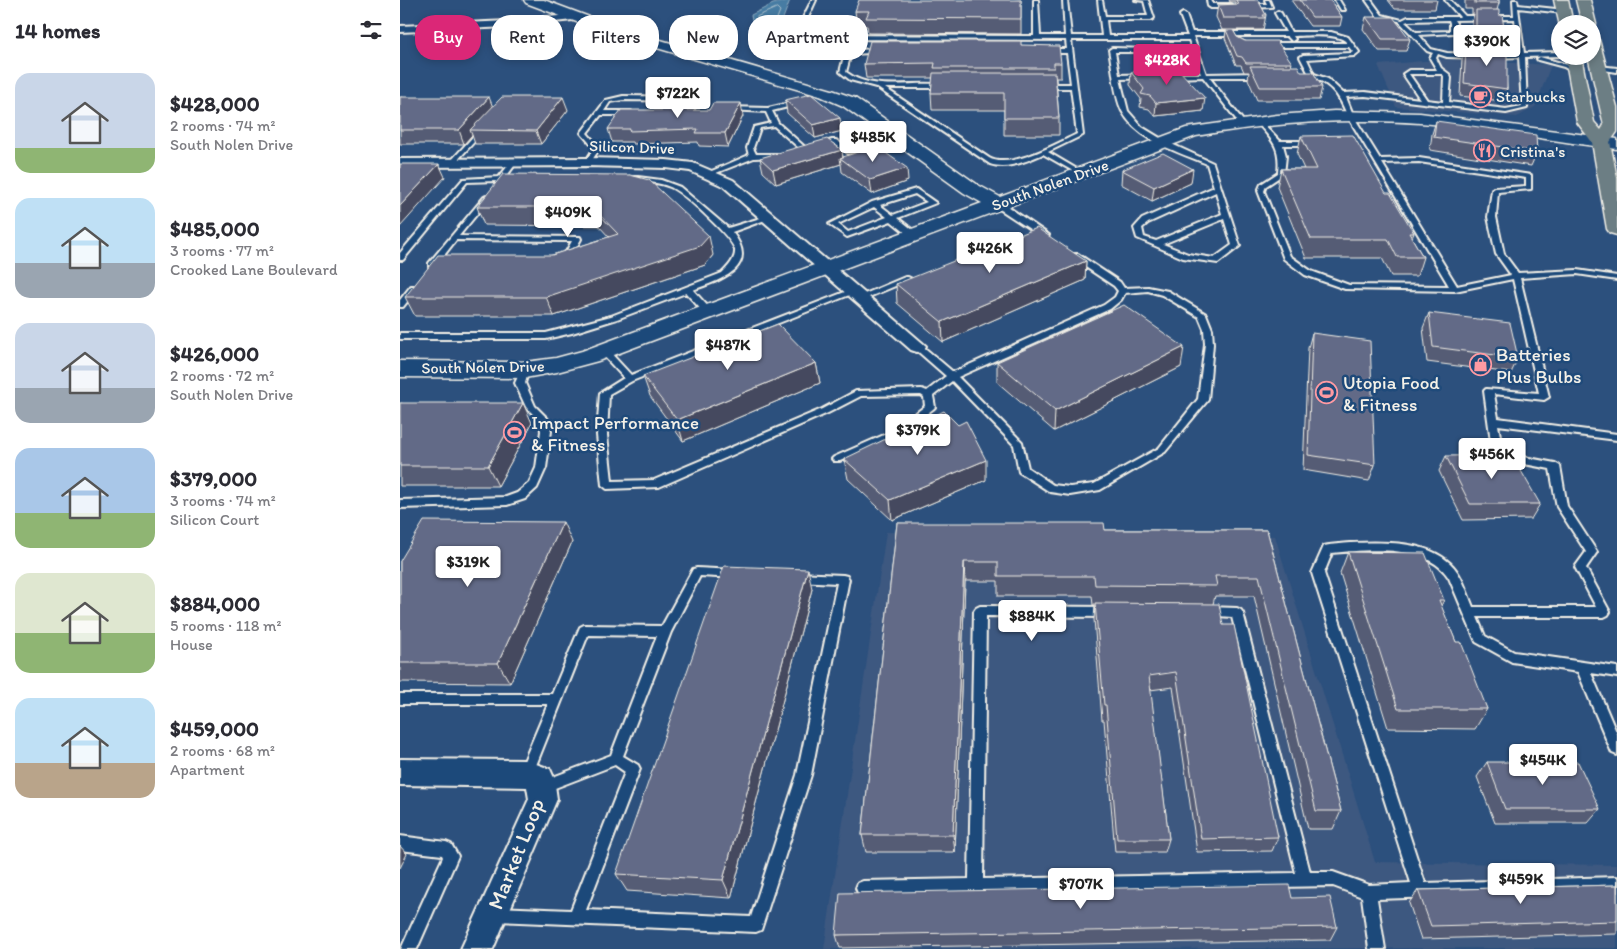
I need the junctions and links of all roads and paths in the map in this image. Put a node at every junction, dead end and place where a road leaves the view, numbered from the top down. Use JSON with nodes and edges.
{"nodes":[{"id":1,"x":531,"y":0,"type":"edge"},
{"id":2,"x":814,"y":0,"type":"edge"},
{"id":3,"x":1036,"y":0,"type":"edge"},
{"id":4,"x":1066,"y":0,"type":"edge"},
{"id":5,"x":1100,"y":0,"type":"edge"},
{"id":6,"x":1137,"y":0,"type":"edge"},
{"id":7,"x":1209,"y":0,"type":"edge"},
{"id":8,"x":1267,"y":0,"type":"edge"},
{"id":9,"x":1337,"y":0,"type":"edge"},
{"id":10,"x":1368,"y":0,"type":"edge"},
{"id":11,"x":1447,"y":0,"type":"edge"},
{"id":12,"x":1583,"y":0,"type":"edge"},
{"id":13,"x":1516,"y":3,"type":"edge"},
{"id":14,"x":1343,"y":9,"type":"dead end"},
{"id":15,"x":1563,"y":12,"type":"edge"},
{"id":16,"x":1278,"y":13,"type":"dead end"},
{"id":17,"x":573,"y":15,"type":"edge"},
{"id":18,"x":1183,"y":15,"type":"dead end"},
{"id":19,"x":1587,"y":15,"type":"edge"},
{"id":20,"x":1518,"y":17,"type":"junction"},
{"id":21,"x":573,"y":18,"type":"edge"},
{"id":22,"x":1103,"y":18,"type":"junction"},
{"id":23,"x":1450,"y":18,"type":"junction"},
{"id":24,"x":1464,"y":18,"type":"junction"},
{"id":25,"x":1402,"y":20,"type":"junction"},
{"id":26,"x":400,"y":29,"type":"edge"},
{"id":27,"x":1235,"y":34,"type":"junction"},
{"id":28,"x":1290,"y":34,"type":"junction"},
{"id":29,"x":1415,"y":34,"type":"junction"},
{"id":30,"x":1190,"y":36,"type":"junction"},
{"id":31,"x":1038,"y":38,"type":"junction"},
{"id":32,"x":1068,"y":38,"type":"junction"},
{"id":33,"x":1105,"y":38,"type":"junction"},
{"id":34,"x":1239,"y":43,"type":"edge"},
{"id":35,"x":659,"y":44,"type":"edge"},
{"id":36,"x":1258,"y":45,"type":"edge"},
{"id":37,"x":1296,"y":45,"type":"junction"},
{"id":38,"x":1352,"y":45,"type":"junction"},
{"id":39,"x":886,"y":51,"type":"edge"},
{"id":40,"x":1041,"y":51,"type":"edge"},
{"id":41,"x":1070,"y":51,"type":"junction"},
{"id":42,"x":1436,"y":53,"type":"junction"},
{"id":43,"x":1522,"y":54,"type":"junction"},
{"id":44,"x":1551,"y":54,"type":"edge"},
{"id":45,"x":1302,"y":57,"type":"junction"},
{"id":46,"x":1551,"y":61,"type":"edge"},
{"id":47,"x":1574,"y":65,"type":"edge"},
{"id":48,"x":1598,"y":65,"type":"edge"},
{"id":49,"x":1599,"y":68,"type":"junction"},
{"id":50,"x":1617,"y":70,"type":"edge"},
{"id":51,"x":1444,"y":72,"type":"junction"},
{"id":52,"x":1204,"y":75,"type":"junction"},
{"id":53,"x":1273,"y":75,"type":"edge"},
{"id":54,"x":1302,"y":75,"type":"edge"},
{"id":55,"x":1312,"y":75,"type":"junction"},
{"id":56,"x":1118,"y":76,"type":"junction"},
{"id":57,"x":1157,"y":76,"type":"junction"},
{"id":58,"x":878,"y":86,"type":"junction"},
{"id":59,"x":956,"y":86,"type":"edge"},
{"id":60,"x":1034,"y":86,"type":"edge"},
{"id":61,"x":1073,"y":86,"type":"junction"},
{"id":62,"x":1342,"y":94,"type":"junction"},
{"id":63,"x":1425,"y":101,"type":"junction"},
{"id":64,"x":798,"y":103,"type":"edge"},
{"id":65,"x":1446,"y":104,"type":"junction"},
{"id":66,"x":730,"y":108,"type":"edge"},
{"id":67,"x":768,"y":110,"type":"junction"},
{"id":68,"x":599,"y":113,"type":"junction"},
{"id":69,"x":639,"y":113,"type":"edge"},
{"id":70,"x":669,"y":113,"type":"edge"},
{"id":71,"x":1351,"y":117,"type":"junction"},
{"id":72,"x":489,"y":122,"type":"edge"},
{"id":73,"x":1250,"y":122,"type":"junction"},
{"id":74,"x":775,"y":124,"type":"junction"},
{"id":75,"x":1164,"y":142,"type":"junction"},
{"id":76,"x":1357,"y":142,"type":"edge"},
{"id":77,"x":1366,"y":142,"type":"junction"},
{"id":78,"x":1279,"y":143,"type":"junction"},
{"id":79,"x":1318,"y":143,"type":"edge"},
{"id":80,"x":1609,"y":143,"type":"edge"},
{"id":81,"x":804,"y":149,"type":"junction"},
{"id":82,"x":850,"y":152,"type":"dead end"},
{"id":83,"x":1044,"y":152,"type":"junction"},
{"id":84,"x":753,"y":156,"type":"junction"},
{"id":85,"x":1378,"y":161,"type":"junction"},
{"id":86,"x":514,"y":162,"type":"junction"},
{"id":87,"x":588,"y":162,"type":"junction"},
{"id":88,"x":400,"y":163,"type":"edge"},
{"id":89,"x":452,"y":163,"type":"junction"},
{"id":90,"x":1080,"y":173,"type":"junction"},
{"id":91,"x":710,"y":174,"type":"junction"},
{"id":92,"x":501,"y":179,"type":"junction"},
{"id":93,"x":525,"y":179,"type":"edge"},
{"id":94,"x":622,"y":179,"type":"edge"},
{"id":95,"x":495,"y":186,"type":"edge"},
{"id":96,"x":1218,"y":188,"type":"junction"},
{"id":97,"x":489,"y":194,"type":"edge"},
{"id":98,"x":875,"y":204,"type":"junction"},
{"id":99,"x":998,"y":204,"type":"junction"},
{"id":100,"x":1226,"y":215,"type":"junction"},
{"id":101,"x":767,"y":218,"type":"junction"},
{"id":102,"x":892,"y":218,"type":"junction"},
{"id":103,"x":1034,"y":229,"type":"junction"},
{"id":104,"x":1617,"y":229,"type":"edge"},
{"id":105,"x":726,"y":231,"type":"junction"},
{"id":106,"x":1026,"y":232,"type":"edge"},
{"id":107,"x":915,"y":236,"type":"junction"},
{"id":108,"x":454,"y":238,"type":"junction"},
{"id":109,"x":1050,"y":239,"type":"edge"},
{"id":110,"x":1156,"y":244,"type":"junction"},
{"id":111,"x":1065,"y":249,"type":"edge"},
{"id":112,"x":400,"y":258,"type":"edge"},
{"id":113,"x":556,"y":260,"type":"edge"},
{"id":114,"x":435,"y":262,"type":"junction"},
{"id":115,"x":444,"y":262,"type":"edge"},
{"id":116,"x":429,"y":269,"type":"edge"},
{"id":117,"x":826,"y":270,"type":"junction"},
{"id":118,"x":920,"y":275,"type":"edge"},
{"id":119,"x":1516,"y":276,"type":"junction"},
{"id":120,"x":1617,"y":278,"type":"edge"},
{"id":121,"x":418,"y":284,"type":"edge"},
{"id":122,"x":687,"y":289,"type":"junction"},
{"id":123,"x":1455,"y":290,"type":"junction"},
{"id":124,"x":1122,"y":291,"type":"junction"},
{"id":125,"x":856,"y":295,"type":"junction"},
{"id":126,"x":400,"y":305,"type":"edge"},
{"id":127,"x":709,"y":313,"type":"junction"},
{"id":128,"x":400,"y":336,"type":"edge"},
{"id":129,"x":917,"y":346,"type":"joint"},
{"id":130,"x":604,"y":351,"type":"junction"},
{"id":131,"x":400,"y":369,"type":"edge"},
{"id":132,"x":525,"y":370,"type":"junction"},
{"id":133,"x":952,"y":376,"type":"junction"},
{"id":134,"x":630,"y":379,"type":"junction"},
{"id":135,"x":928,"y":395,"type":"junction"},
{"id":136,"x":1493,"y":421,"type":"junction"},
{"id":137,"x":1617,"y":437,"type":"edge"},
{"id":138,"x":837,"y":459,"type":"dead end"},
{"id":139,"x":400,"y":504,"type":"edge"},
{"id":140,"x":745,"y":574,"type":"edge"},
{"id":141,"x":784,"y":576,"type":"edge"},
{"id":142,"x":1118,"y":612,"type":"edge"},
{"id":143,"x":1197,"y":612,"type":"edge"},
{"id":144,"x":1470,"y":612,"type":"junction"},
{"id":145,"x":664,"y":630,"type":"junction"},
{"id":146,"x":1583,"y":668,"type":"junction"},
{"id":147,"x":1617,"y":672,"type":"edge"},
{"id":148,"x":400,"y":699,"type":"edge"},
{"id":149,"x":556,"y":699,"type":"junction"},
{"id":150,"x":1617,"y":749,"type":"edge"},
{"id":151,"x":616,"y":760,"type":"junction"},
{"id":152,"x":401,"y":774,"type":"edge"},
{"id":153,"x":533,"y":780,"type":"junction"},
{"id":154,"x":400,"y":843,"type":"edge"},
{"id":155,"x":1305,"y":879,"type":"junction"},
{"id":156,"x":1617,"y":884,"type":"edge"},
{"id":157,"x":976,"y":886,"type":"junction"},
{"id":158,"x":863,"y":888,"type":"dead end"},
{"id":159,"x":1420,"y":890,"type":"junction"},
{"id":160,"x":1369,"y":892,"type":"junction"},
{"id":161,"x":492,"y":914,"type":"junction"},
{"id":162,"x":576,"y":917,"type":"junction"},
{"id":163,"x":410,"y":949,"type":"edge"},
{"id":164,"x":477,"y":949,"type":"edge"},
{"id":165,"x":1377,"y":949,"type":"edge"}],
"edges":[{"from":1,"to":17,"type":"street"},
{"from":2,"to":31,"type":"lane"},
{"from":3,"to":31,"type":"lane"},
{"from":4,"to":32,"type":"lane"},
{"from":5,"to":22,"type":"lane"},
{"from":6,"to":22,"type":"lane"},
{"from":7,"to":8,"type":"lane"},
{"from":9,"to":14,"type":"lane"},
{"from":10,"to":25,"type":"lane"},
{"from":11,"to":24,"type":"lane"},
{"from":12,"to":19,"type":"main road"},
{"from":13,"to":15,"type":"lane"},
{"from":13,"to":20,"type":"lane"},
{"from":16,"to":28,"type":"lane"},
{"from":18,"to":30,"type":"lane"},
{"from":20,"to":24,"type":"lane"},
{"from":20,"to":43,"type":"lane"},
{"from":21,"to":26,"type":"street"},
{"from":22,"to":33,"type":"lane"},
{"from":23,"to":24,"type":"lane"},
{"from":23,"to":25,"type":"lane"},
{"from":23,"to":29,"type":"lane"},
{"from":25,"to":29,"type":"lane"},
{"from":27,"to":28,"type":"lane"},
{"from":27,"to":30,"type":"lane"},
{"from":27,"to":34,"type":"lane"},
{"from":28,"to":37,"type":"lane"},
{"from":28,"to":38,"type":"lane"},
{"from":29,"to":42,"type":"lane"},
{"from":30,"to":33,"type":"lane"},
{"from":30,"to":52,"type":"lane"},
{"from":31,"to":32,"type":"lane"},
{"from":32,"to":33,"type":"lane"},
{"from":32,"to":41,"type":"lane"},
{"from":35,"to":99,"type":"street"},
{"from":36,"to":37,"type":"lane"},
{"from":37,"to":38,"type":"lane"},
{"from":37,"to":45,"type":"lane"},
{"from":38,"to":45,"type":"lane"},
{"from":39,"to":58,"type":"lane"},
{"from":40,"to":41,"type":"lane"},
{"from":41,"to":61,"type":"lane"},
{"from":42,"to":43,"type":"lane"},
{"from":42,"to":51,"type":"lane"},
{"from":43,"to":44,"type":"lane"},
{"from":43,"to":46,"type":"lane"},
{"from":43,"to":65,"type":"lane"},
{"from":45,"to":55,"type":"lane"},
{"from":47,"to":80,"type":"main road"},
{"from":48,"to":49,"type":"main road"},
{"from":49,"to":50,"type":"lane"},
{"from":49,"to":80,"type":"main road"},
{"from":51,"to":63,"type":"lane"},
{"from":51,"to":65,"type":"lane"},
{"from":52,"to":53,"type":"lane"},
{"from":52,"to":57,"type":"lane"},
{"from":52,"to":73,"type":"lane"},
{"from":54,"to":55,"type":"lane"},
{"from":55,"to":62,"type":"lane"},
{"from":56,"to":57,"type":"lane"},
{"from":56,"to":57,"type":"lane"},
{"from":56,"to":75,"type":"lane"},
{"from":58,"to":59,"type":"lane"},
{"from":58,"to":83,"type":"lane"},
{"from":60,"to":61,"type":"lane"},
{"from":61,"to":83,"type":"lane"},
{"from":62,"to":63,"type":"lane"},
{"from":62,"to":71,"type":"lane"},
{"from":63,"to":65,"type":"lane"},
{"from":64,"to":67,"type":"lane"},
{"from":66,"to":67,"type":"lane"},
{"from":67,"to":74,"type":"lane"},
{"from":68,"to":69,"type":"lane"},
{"from":68,"to":70,"type":"lane"},
{"from":68,"to":87,"type":"lane"},
{"from":71,"to":73,"type":"street","name":"South Nolen Drive"},
{"from":71,"to":77,"type":"lane"},
{"from":71,"to":80,"type":"street","name":"South Nolen Drive"},
{"from":72,"to":89,"type":"lane"},
{"from":73,"to":75,"type":"street","name":"South Nolen Drive"},
{"from":73,"to":78,"type":"lane"},
{"from":74,"to":81,"type":"lane"},
{"from":74,"to":84,"type":"lane"},
{"from":75,"to":90,"type":"street","name":"South Nolen Drive"},
{"from":75,"to":96,"type":"lane"},
{"from":76,"to":77,"type":"lane"},
{"from":77,"to":85,"type":"lane"},
{"from":78,"to":79,"type":"lane"},
{"from":78,"to":123,"type":"lane"},
{"from":80,"to":104,"type":"main road"},
{"from":81,"to":82,"type":"lane"},
{"from":81,"to":84,"type":"lane"},
{"from":83,"to":90,"type":"lane"},
{"from":84,"to":91,"type":"lane"},
{"from":85,"to":119,"type":"lane"},
{"from":85,"to":123,"type":"lane"},
{"from":86,"to":87,"type":"street","name":"Silicon Drive"},
{"from":86,"to":89,"type":"street","name":"Silicon Drive"},
{"from":86,"to":92,"type":"lane"},
{"from":87,"to":91,"type":"street","name":"Silicon Drive"},
{"from":88,"to":89,"type":"street","name":"Silicon Drive"},
{"from":90,"to":99,"type":"street","name":"South Nolen Drive"},
{"from":91,"to":101,"type":"street","name":"Silicon Drive"},
{"from":92,"to":93,"type":"lane"},
{"from":92,"to":95,"type":"lane"},
{"from":92,"to":112,"type":"lane"},
{"from":94,"to":105,"type":"lane"},
{"from":96,"to":100,"type":"lane"},
{"from":96,"to":110,"type":"lane"},
{"from":97,"to":108,"type":"lane"},
{"from":98,"to":102,"type":"lane"},
{"from":98,"to":102,"type":"lane"},
{"from":98,"to":102,"type":"lane"},
{"from":99,"to":103,"type":"lane"},
{"from":99,"to":107,"type":"street","name":"South Nolen Drive"},
{"from":100,"to":110,"type":"lane"},
{"from":100,"to":110,"type":"lane"},
{"from":101,"to":105,"type":"lane"},
{"from":101,"to":117,"type":"street","name":"Silicon Drive"},
{"from":102,"to":107,"type":"lane"},
{"from":103,"to":106,"type":"lane"},
{"from":103,"to":109,"type":"lane"},
{"from":105,"to":122,"type":"lane"},
{"from":107,"to":117,"type":"street","name":"South Nolen Drive"},
{"from":108,"to":113,"type":"lane"},
{"from":108,"to":114,"type":"lane"},
{"from":111,"to":124,"type":"lane"},
{"from":114,"to":115,"type":"lane"},
{"from":114,"to":116,"type":"lane"},
{"from":117,"to":125,"type":"street","name":"Silicon Drive"},
{"from":117,"to":127,"type":"street","name":"South Nolen Drive"},
{"from":118,"to":125,"type":"lane"},
{"from":119,"to":120,"type":"lane"},
{"from":119,"to":123,"type":"lane"},
{"from":119,"to":136,"type":"lane"},
{"from":121,"to":126,"type":"lane"},
{"from":122,"to":127,"type":"lane"},
{"from":122,"to":128,"type":"lane"},
{"from":124,"to":133,"type":"lane"},
{"from":124,"to":133,"type":"lane"},
{"from":125,"to":129,"type":"street","name":"Silicon Drive"},
{"from":125,"to":134,"type":"lane"},
{"from":127,"to":130,"type":"street","name":"South Nolen Drive"},
{"from":129,"to":133,"type":"lane"},
{"from":130,"to":132,"type":"street","name":"South Nolen Drive"},
{"from":130,"to":134,"type":"lane"},
{"from":131,"to":132,"type":"street","name":"South Nolen Drive"},
{"from":132,"to":139,"type":"lane"},
{"from":133,"to":135,"type":"lane"},
{"from":134,"to":135,"type":"lane"},
{"from":135,"to":138,"type":"lane"},
{"from":136,"to":137,"type":"lane"},
{"from":136,"to":144,"type":"lane"},
{"from":140,"to":145,"type":"lane"},
{"from":141,"to":162,"type":"lane"},
{"from":142,"to":157,"type":"lane"},
{"from":143,"to":155,"type":"lane"},
{"from":144,"to":146,"type":"lane"},
{"from":144,"to":159,"type":"lane"},
{"from":145,"to":149,"type":"lane"},
{"from":145,"to":151,"type":"lane"},
{"from":146,"to":147,"type":"lane"},
{"from":146,"to":150,"type":"lane"},
{"from":148,"to":149,"type":"lane"},
{"from":149,"to":153,"type":"lane"},
{"from":151,"to":153,"type":"lane"},
{"from":151,"to":162,"type":"lane"},
{"from":152,"to":153,"type":"street","name":"Market Loop"},
{"from":153,"to":161,"type":"street","name":"Market Loop"},
{"from":154,"to":163,"type":"lane"},
{"from":155,"to":157,"type":"lane"},
{"from":155,"to":160,"type":"lane"},
{"from":156,"to":159,"type":"lane"},
{"from":157,"to":158,"type":"lane"},
{"from":159,"to":160,"type":"lane"},
{"from":160,"to":165,"type":"lane"},
{"from":161,"to":162,"type":"lane"},
{"from":161,"to":164,"type":"street","name":"Market Loop"}]}
